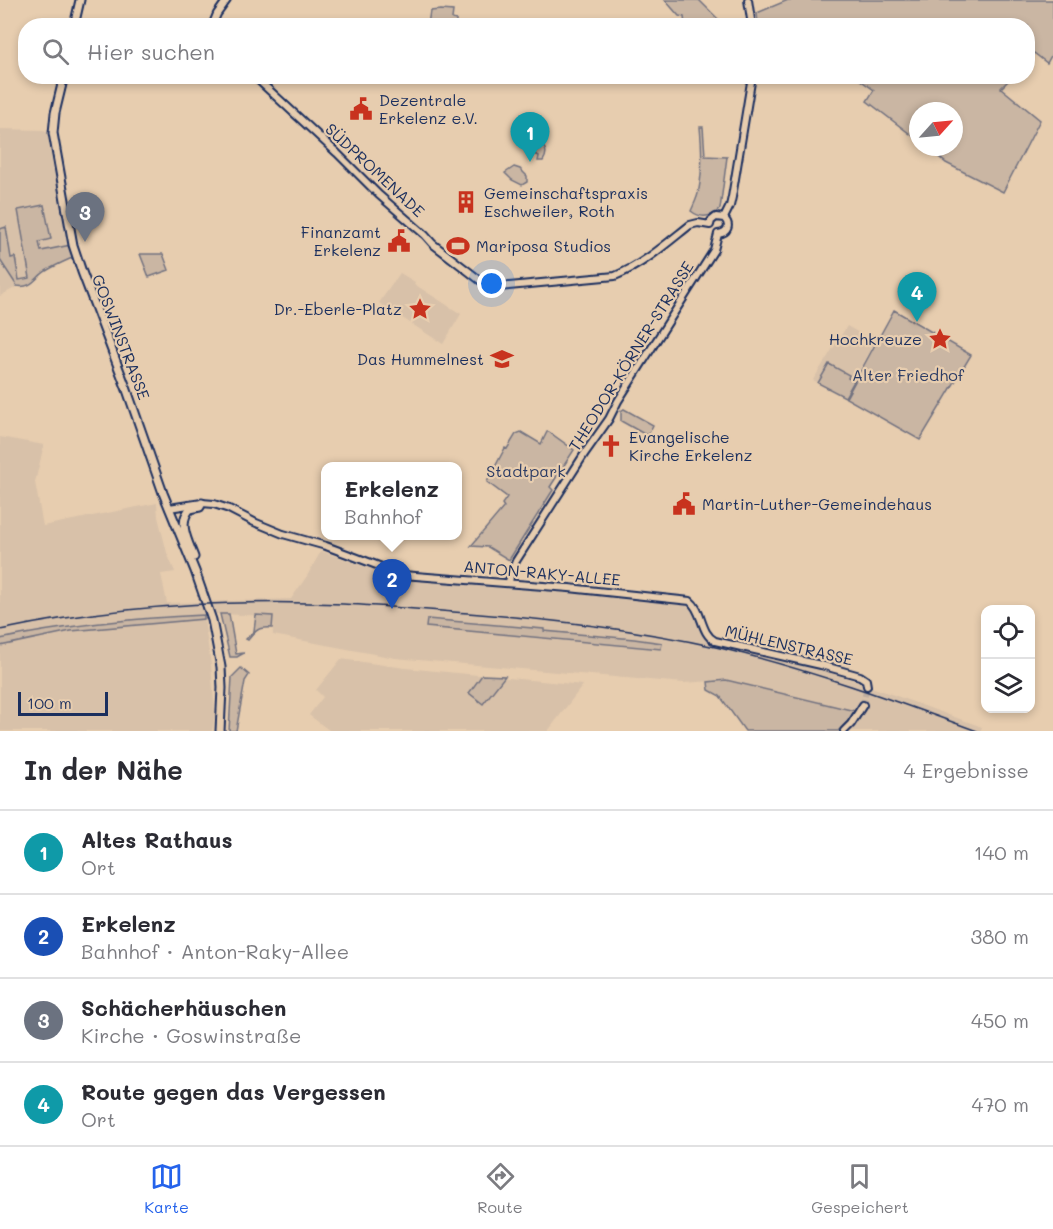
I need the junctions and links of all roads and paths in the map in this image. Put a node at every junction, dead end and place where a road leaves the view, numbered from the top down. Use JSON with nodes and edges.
{"nodes":[{"id":1,"x":80,"y":0,"type":"edge"},
{"id":2,"x":226,"y":0,"type":"edge"},
{"id":3,"x":747,"y":0,"type":"edge"},
{"id":4,"x":76,"y":18,"type":"edge"},
{"id":5,"x":215,"y":18,"type":"edge"},
{"id":6,"x":750,"y":18,"type":"edge"},
{"id":7,"x":62,"y":84,"type":"edge"},
{"id":8,"x":263,"y":84,"type":"edge"},
{"id":9,"x":751,"y":84,"type":"edge"},
{"id":10,"x":724,"y":218,"type":"junction"},
{"id":11,"x":710,"y":225,"type":"junction"},
{"id":12,"x":718,"y":234,"type":"junction"},
{"id":13,"x":482,"y":281,"type":"dead end"},
{"id":14,"x":499,"y":287,"type":"dead end"},
{"id":15,"x":202,"y":502,"type":"junction"},
{"id":16,"x":169,"y":508,"type":"junction"},
{"id":17,"x":195,"y":571,"type":"junction"},
{"id":18,"x":509,"y":584,"type":"junction"},
{"id":19,"x":686,"y":600,"type":"joint"},
{"id":20,"x":867,"y":686,"type":"dead end"},
{"id":21,"x":863,"y":705,"type":"tunnel mouth"},
{"id":22,"x":220,"y":731,"type":"edge"},
{"id":23,"x":844,"y":731,"type":"edge"}],
"edges":[{"from":1,"to":4,"type":"main road"},
{"from":2,"to":5,"type":"street"},
{"from":3,"to":6,"type":"street"},
{"from":7,"to":16,"type":"main road","name":"GOSWINSTRASSE"},
{"from":8,"to":13,"type":"street","name":"SÜDPROMENADE"},
{"from":9,"to":10,"type":"street"},
{"from":10,"to":11,"type":"street"},
{"from":10,"to":12,"type":"street"},
{"from":11,"to":12,"type":"street"},
{"from":11,"to":14,"type":"street"},
{"from":12,"to":18,"type":"street","name":"THEODOR-KÖRNER-STRASSE"},
{"from":15,"to":16,"type":"street"},
{"from":15,"to":17,"type":"main road"},
{"from":15,"to":18,"type":"street","name":"ANTON-RAKY-ALLEE"},
{"from":16,"to":17,"type":"main road","name":"GOSWINSTRASSE"},
{"from":17,"to":22,"type":"main road","name":"GOSWINSTRASSE"},
{"from":18,"to":19,"type":"street","name":"ANTON-RAKY-ALLEE"},
{"from":19,"to":20,"type":"street","name":"MÜHLENSTRASSE"},
{"from":21,"to":23,"type":"street"}]}
